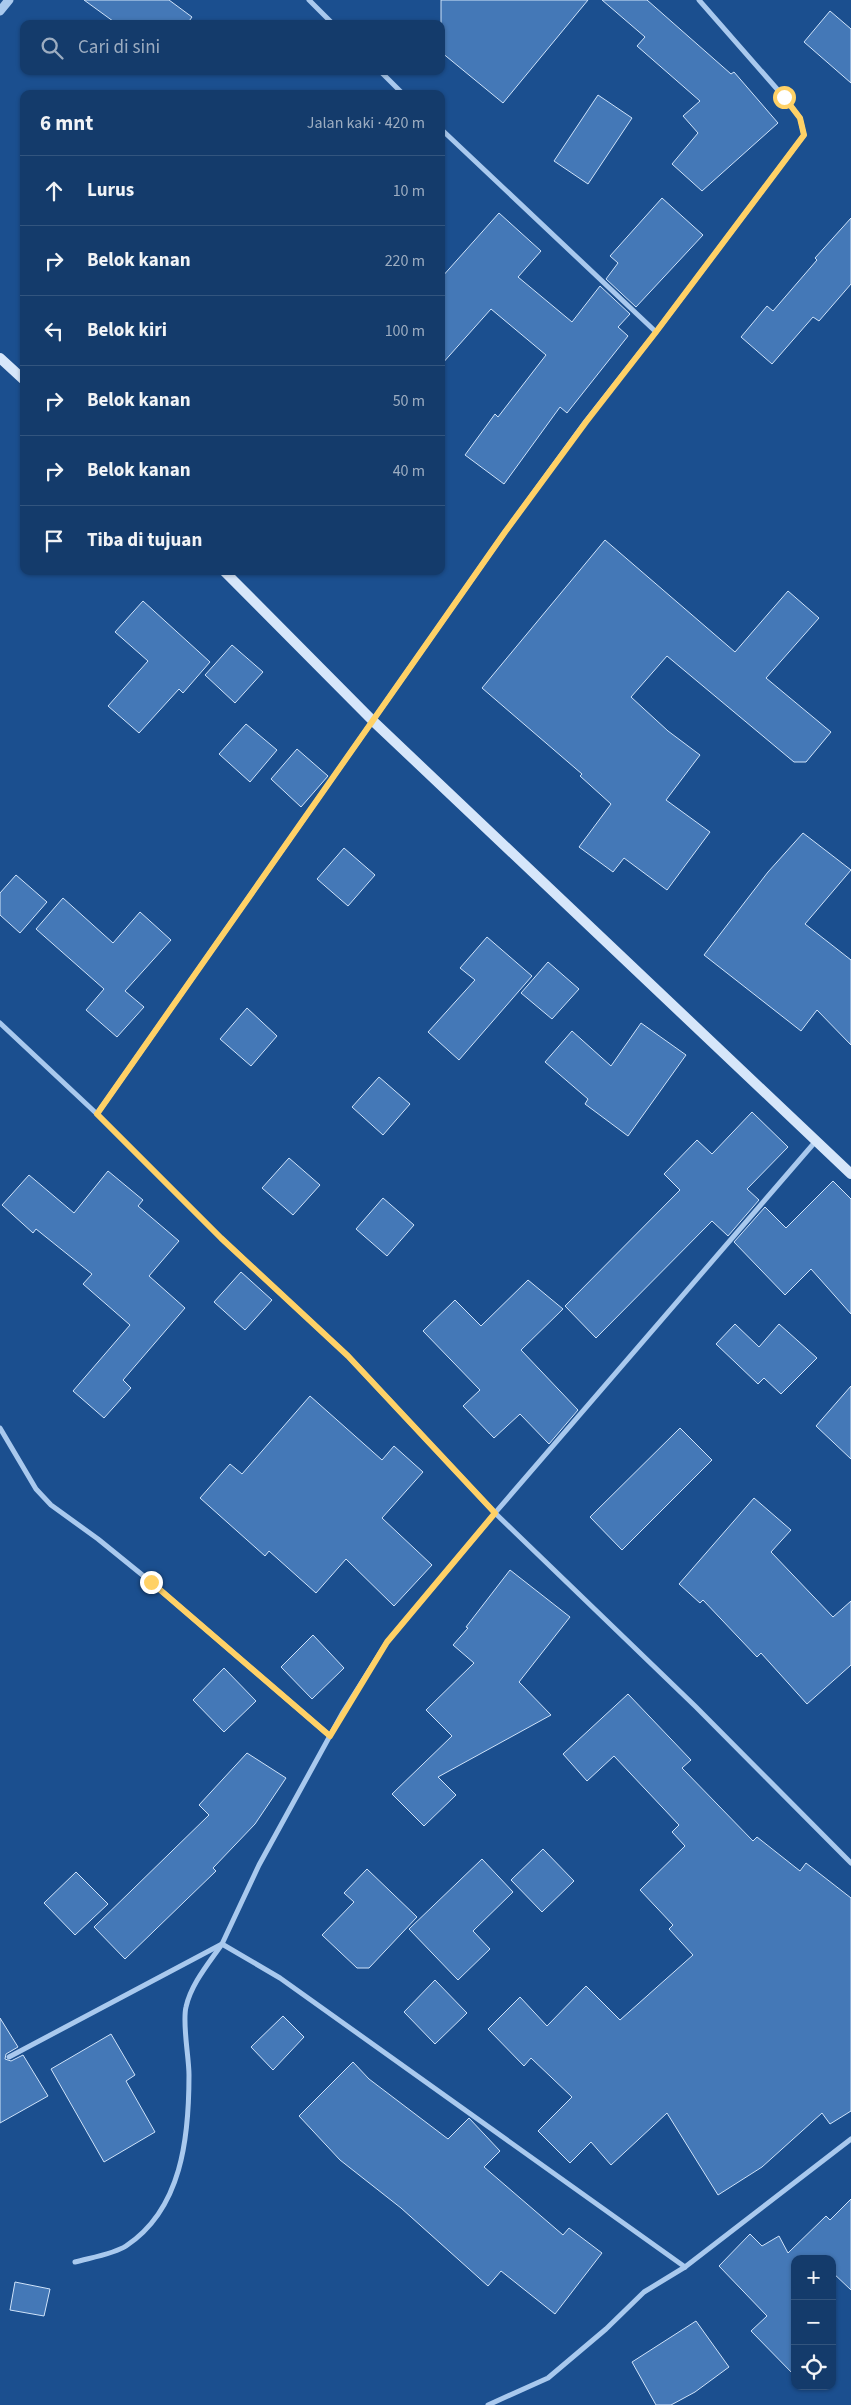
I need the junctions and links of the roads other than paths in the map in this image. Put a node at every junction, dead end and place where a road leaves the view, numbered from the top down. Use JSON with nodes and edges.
{"nodes":[{"id":1,"x":9,"y":0,"type":"edge"},
{"id":2,"x":309,"y":0,"type":"edge"},
{"id":3,"x":699,"y":0,"type":"edge"},
{"id":4,"x":0,"y":11,"type":"edge"},
{"id":5,"x":329,"y":20,"type":"edge"},
{"id":6,"x":384,"y":75,"type":"edge"},
{"id":7,"x":400,"y":90,"type":"edge"},
{"id":8,"x":445,"y":133,"type":"edge"},
{"id":9,"x":656,"y":332,"type":"junction"},
{"id":10,"x":0,"y":358,"type":"edge"},
{"id":11,"x":20,"y":376,"type":"edge"},
{"id":12,"x":228,"y":575,"type":"edge"},
{"id":13,"x":373,"y":722,"type":"junction"},
{"id":14,"x":0,"y":1023,"type":"edge"},
{"id":15,"x":97,"y":1114,"type":"junction"},
{"id":16,"x":815,"y":1142,"type":"junction"},
{"id":17,"x":851,"y":1174,"type":"edge"},
{"id":18,"x":0,"y":1428,"type":"edge"},
{"id":19,"x":495,"y":1513,"type":"junction"},
{"id":20,"x":330,"y":1736,"type":"junction"},
{"id":21,"x":851,"y":1863,"type":"edge"},
{"id":22,"x":222,"y":1944,"type":"junction"},
{"id":23,"x":9,"y":2057,"type":"dead end"},
{"id":24,"x":851,"y":2138,"type":"edge"},
{"id":25,"x":75,"y":2262,"type":"dead end"},
{"id":26,"x":685,"y":2267,"type":"junction"},
{"id":27,"x":488,"y":2405,"type":"edge"}],
"edges":[{"from":1,"to":4,"type":"street"},
{"from":2,"to":5,"type":"street"},
{"from":3,"to":9,"type":"street"},
{"from":6,"to":7,"type":"street"},
{"from":8,"to":9,"type":"street"},
{"from":9,"to":13,"type":"street"},
{"from":10,"to":11,"type":"main road"},
{"from":12,"to":13,"type":"main road"},
{"from":13,"to":15,"type":"street"},
{"from":13,"to":16,"type":"main road"},
{"from":14,"to":15,"type":"street"},
{"from":15,"to":19,"type":"street"},
{"from":16,"to":17,"type":"main road"},
{"from":16,"to":19,"type":"street"},
{"from":18,"to":20,"type":"street"},
{"from":19,"to":20,"type":"street"},
{"from":19,"to":21,"type":"street"},
{"from":20,"to":22,"type":"street"},
{"from":22,"to":23,"type":"street"},
{"from":22,"to":25,"type":"street"},
{"from":22,"to":26,"type":"street"},
{"from":24,"to":26,"type":"street"},
{"from":26,"to":27,"type":"street"}]}
